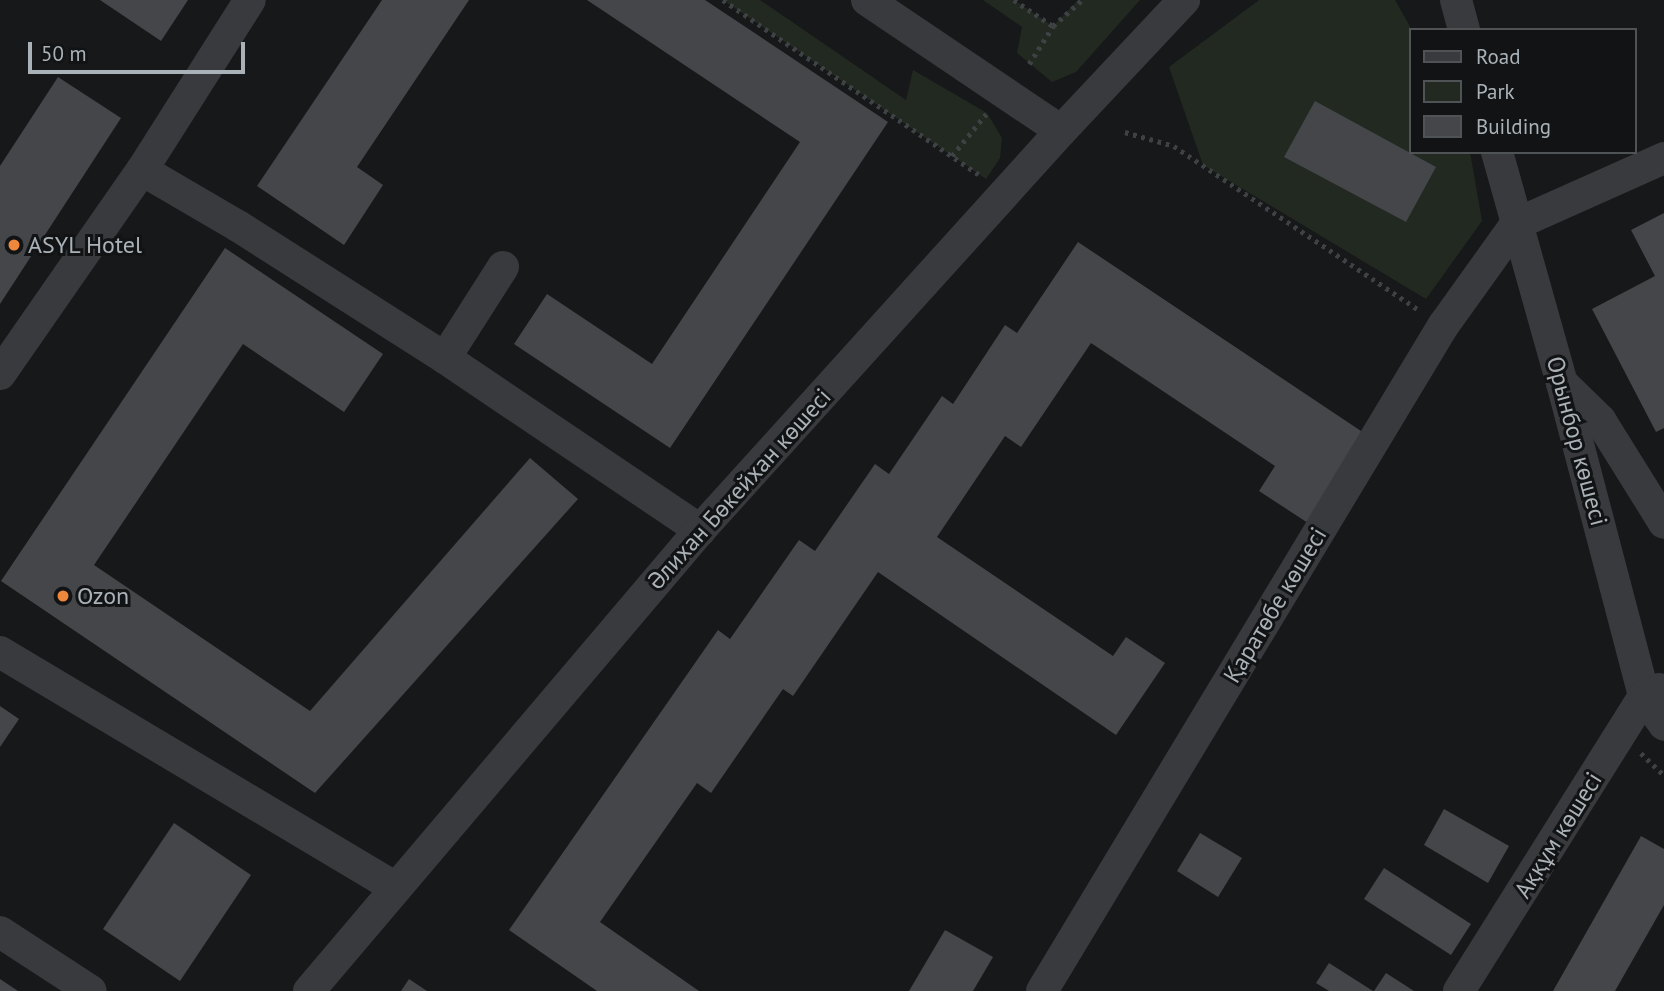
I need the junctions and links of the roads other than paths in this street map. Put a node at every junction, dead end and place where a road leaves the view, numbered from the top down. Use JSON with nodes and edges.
{"nodes":[{"id":1,"x":250,"y":0,"type":"edge"},
{"id":2,"x":867,"y":0,"type":"edge"},
{"id":3,"x":1184,"y":0,"type":"edge"},
{"id":4,"x":1456,"y":0,"type":"edge"},
{"id":5,"x":1463,"y":28,"type":"edge"},
{"id":6,"x":1061,"y":131,"type":"junction"},
{"id":7,"x":1498,"y":154,"type":"edge"},
{"id":8,"x":1664,"y":158,"type":"edge"},
{"id":9,"x":142,"y":170,"type":"junction"},
{"id":10,"x":1516,"y":224,"type":"junction"},
{"id":11,"x":503,"y":267,"type":"dead end"},
{"id":12,"x":445,"y":358,"type":"junction"},
{"id":13,"x":0,"y":374,"type":"edge"},
{"id":14,"x":1562,"y":383,"type":"junction"},
{"id":15,"x":1664,"y":523,"type":"edge"},
{"id":16,"x":700,"y":530,"type":"junction"},
{"id":17,"x":0,"y":652,"type":"edge"},
{"id":18,"x":1654,"y":692,"type":"edge"},
{"id":19,"x":1664,"y":725,"type":"edge"},
{"id":20,"x":396,"y":888,"type":"junction"},
{"id":21,"x":0,"y":932,"type":"edge"},
{"id":22,"x":91,"y":991,"type":"edge"},
{"id":23,"x":309,"y":991,"type":"edge"},
{"id":24,"x":1042,"y":991,"type":"edge"},
{"id":25,"x":1459,"y":991,"type":"edge"}],
"edges":[{"from":1,"to":9,"type":"street"},
{"from":2,"to":6,"type":"street"},
{"from":3,"to":6,"type":"street","name":"Әлихан Бөкейхан көшесі"},
{"from":4,"to":5,"type":"street"},
{"from":6,"to":16,"type":"street","name":"Әлихан Бөкейхан көшесі"},
{"from":7,"to":10,"type":"street","name":"Орынбор көшесі"},
{"from":8,"to":10,"type":"street"},
{"from":9,"to":12,"type":"street"},
{"from":9,"to":13,"type":"street"},
{"from":10,"to":14,"type":"street","name":"Орынбор көшесі"},
{"from":10,"to":24,"type":"street","name":"Қаратөбе көшесі"},
{"from":11,"to":12,"type":"street"},
{"from":12,"to":16,"type":"street"},
{"from":14,"to":15,"type":"street"},
{"from":14,"to":18,"type":"street","name":"Орынбор көшесі"},
{"from":16,"to":20,"type":"street","name":"Әлихан Бөкейхан көшесі"},
{"from":17,"to":20,"type":"street"},
{"from":18,"to":19,"type":"street","name":"Орынбор көшесі"},
{"from":18,"to":25,"type":"street","name":"Аққұм көшесі"},
{"from":20,"to":23,"type":"street","name":"Әлихан Бөкейхан көшесі"},
{"from":21,"to":22,"type":"street"}]}
